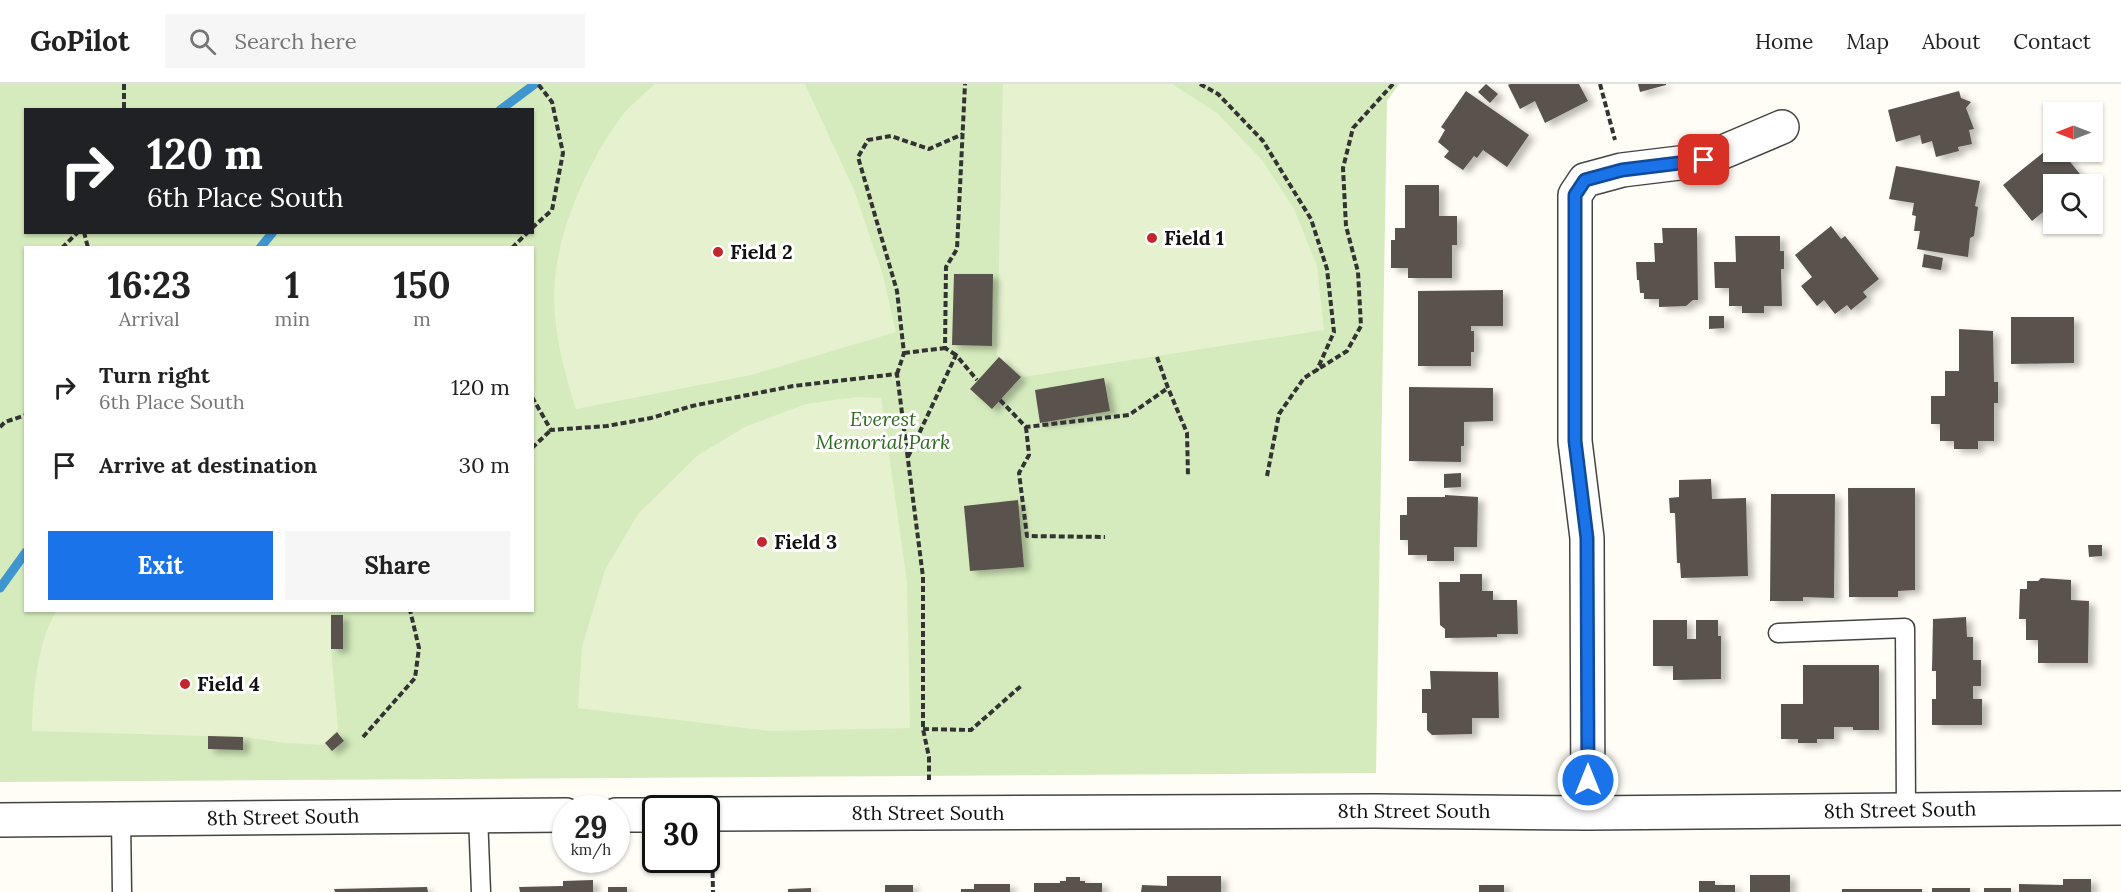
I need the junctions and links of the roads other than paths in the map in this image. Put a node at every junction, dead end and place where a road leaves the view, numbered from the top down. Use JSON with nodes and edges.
{"nodes":[{"id":1,"x":1782,"y":126,"type":"dead end"},
{"id":2,"x":1778,"y":633,"type":"dead end"},
{"id":3,"x":2121,"y":808,"type":"edge"},
{"id":4,"x":1906,"y":811,"type":"junction"},
{"id":5,"x":1588,"y":813,"type":"junction"},
{"id":6,"x":478,"y":815,"type":"junction"},
{"id":7,"x":552,"y":815,"type":"edge"},
{"id":8,"x":122,"y":819,"type":"junction"},
{"id":9,"x":0,"y":820,"type":"edge"},
{"id":10,"x":720,"y":828,"type":"edge"},
{"id":11,"x":122,"y":892,"type":"edge"},
{"id":12,"x":481,"y":892,"type":"edge"}],
"edges":[{"from":1,"to":5,"type":"street"},
{"from":2,"to":4,"type":"lane"},
{"from":3,"to":4,"type":"street","name":"8th Street South"},
{"from":4,"to":5,"type":"street","name":"8th Street South"},
{"from":5,"to":10,"type":"street","name":"8th Street South"},
{"from":6,"to":7,"type":"street","name":"8th Street South"},
{"from":6,"to":8,"type":"street","name":"8th Street South"},
{"from":6,"to":12,"type":"lane"},
{"from":8,"to":9,"type":"street","name":"8th Street South"},
{"from":8,"to":11,"type":"lane"}]}
